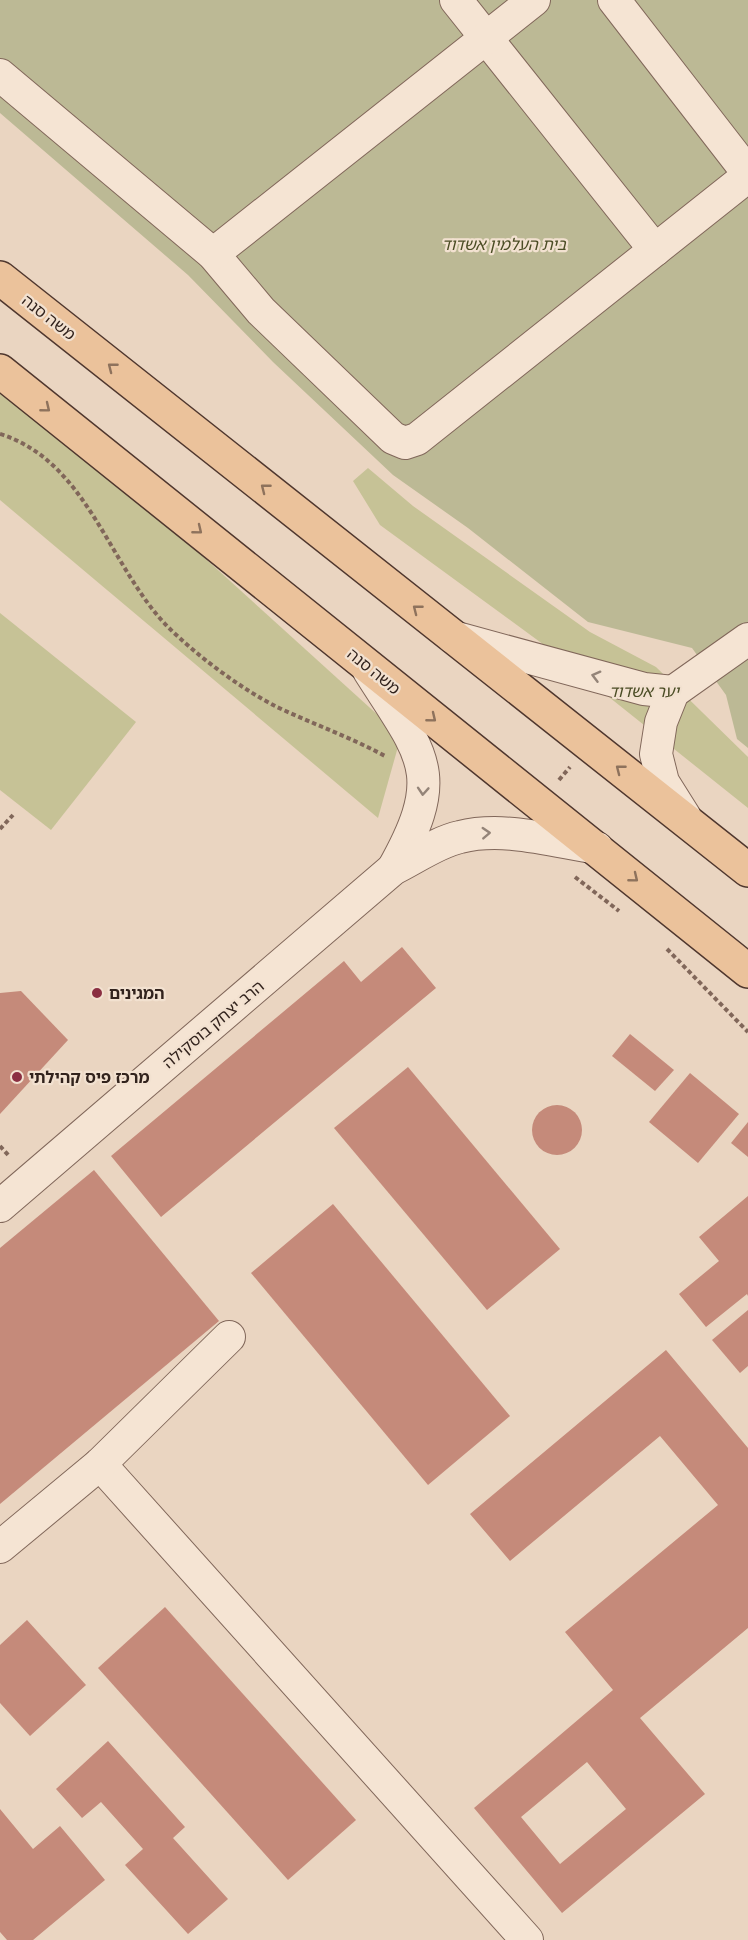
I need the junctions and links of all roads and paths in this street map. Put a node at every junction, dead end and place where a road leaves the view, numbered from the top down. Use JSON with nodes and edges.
{"nodes":[{"id":1,"x":456,"y":0,"type":"edge"},
{"id":2,"x":534,"y":0,"type":"edge"},
{"id":3,"x":614,"y":0,"type":"edge"},
{"id":4,"x":486,"y":38,"type":"junction"},
{"id":5,"x":0,"y":75,"type":"edge"},
{"id":6,"x":748,"y":174,"type":"edge"},
{"id":7,"x":655,"y":250,"type":"junction"},
{"id":8,"x":213,"y":254,"type":"junction"},
{"id":9,"x":0,"y":278,"type":"edge"},
{"id":10,"x":0,"y":371,"type":"edge"},
{"id":11,"x":0,"y":434,"type":"edge"},
{"id":12,"x":452,"y":637,"type":"junction"},
{"id":13,"x":748,"y":639,"type":"edge"},
{"id":14,"x":366,"y":665,"type":"junction"},
{"id":15,"x":673,"y":692,"type":"junction"},
{"id":16,"x":589,"y":744,"type":"junction"},
{"id":17,"x":424,"y":767,"type":"junction"},
{"id":18,"x":539,"y":804,"type":"junction"},
{"id":19,"x":13,"y":815,"type":"dead end"},
{"id":20,"x":689,"y":823,"type":"junction"},
{"id":21,"x":0,"y":829,"type":"edge"},
{"id":22,"x":597,"y":848,"type":"junction"},
{"id":23,"x":393,"y":869,"type":"junction"},
{"id":24,"x":748,"y":870,"type":"edge"},
{"id":25,"x":574,"y":876,"type":"dead end"},
{"id":26,"x":620,"y":912,"type":"dead end"},
{"id":27,"x":666,"y":948,"type":"dead end"},
{"id":28,"x":748,"y":971,"type":"edge"},
{"id":29,"x":748,"y":1032,"type":"edge"},
{"id":30,"x":0,"y":1206,"type":"edge"},
{"id":31,"x":229,"y":1337,"type":"dead end"},
{"id":32,"x":100,"y":1464,"type":"junction"},
{"id":33,"x":0,"y":1547,"type":"edge"},
{"id":34,"x":527,"y":1940,"type":"edge"}],
"edges":[{"from":1,"to":4,"type":"street"},
{"from":2,"to":4,"type":"street"},
{"from":3,"to":6,"type":"street"},
{"from":4,"to":7,"type":"street"},
{"from":4,"to":8,"type":"street"},
{"from":5,"to":8,"type":"street"},
{"from":6,"to":7,"type":"street"},
{"from":7,"to":8,"type":"street"},
{"from":12,"to":9,"type":"main road","name":"משה סנה","one_way":true},
{"from":10,"to":14,"type":"main road","name":"משה סנה","one_way":true},
{"from":11,"to":17,"type":"path"},
{"from":15,"to":12,"type":"street","one_way":true},
{"from":12,"to":16,"type":"main road","name":"משה סנה"},
{"from":13,"to":15,"type":"street"},
{"from":14,"to":17,"type":"street","name":"הרב יצחק בוסקילה"},
{"from":14,"to":18,"type":"main road","name":"משה סנה","one_way":true},
{"from":15,"to":20,"type":"street"},
{"from":16,"to":18,"type":"path"},
{"from":20,"to":16,"type":"main road","name":"משה סנה","one_way":true},
{"from":17,"to":23,"type":"street","name":"הרב יצחק בוסקילה","one_way":true},
{"from":18,"to":22,"type":"main road","name":"משה סנה"},
{"from":19,"to":21,"type":"path"},
{"from":20,"to":24,"type":"main road","name":"משה סנה"},
{"from":23,"to":22,"type":"street","name":"הרב יצחק בוסקילה","one_way":true},
{"from":22,"to":28,"type":"main road","name":"משה סנה","one_way":true},
{"from":23,"to":30,"type":"street","name":"הרב יצחק בוסקילה"},
{"from":25,"to":26,"type":"path"},
{"from":27,"to":29,"type":"path"},
{"from":31,"to":32,"type":"street"},
{"from":32,"to":33,"type":"street"},
{"from":32,"to":34,"type":"street"}]}
